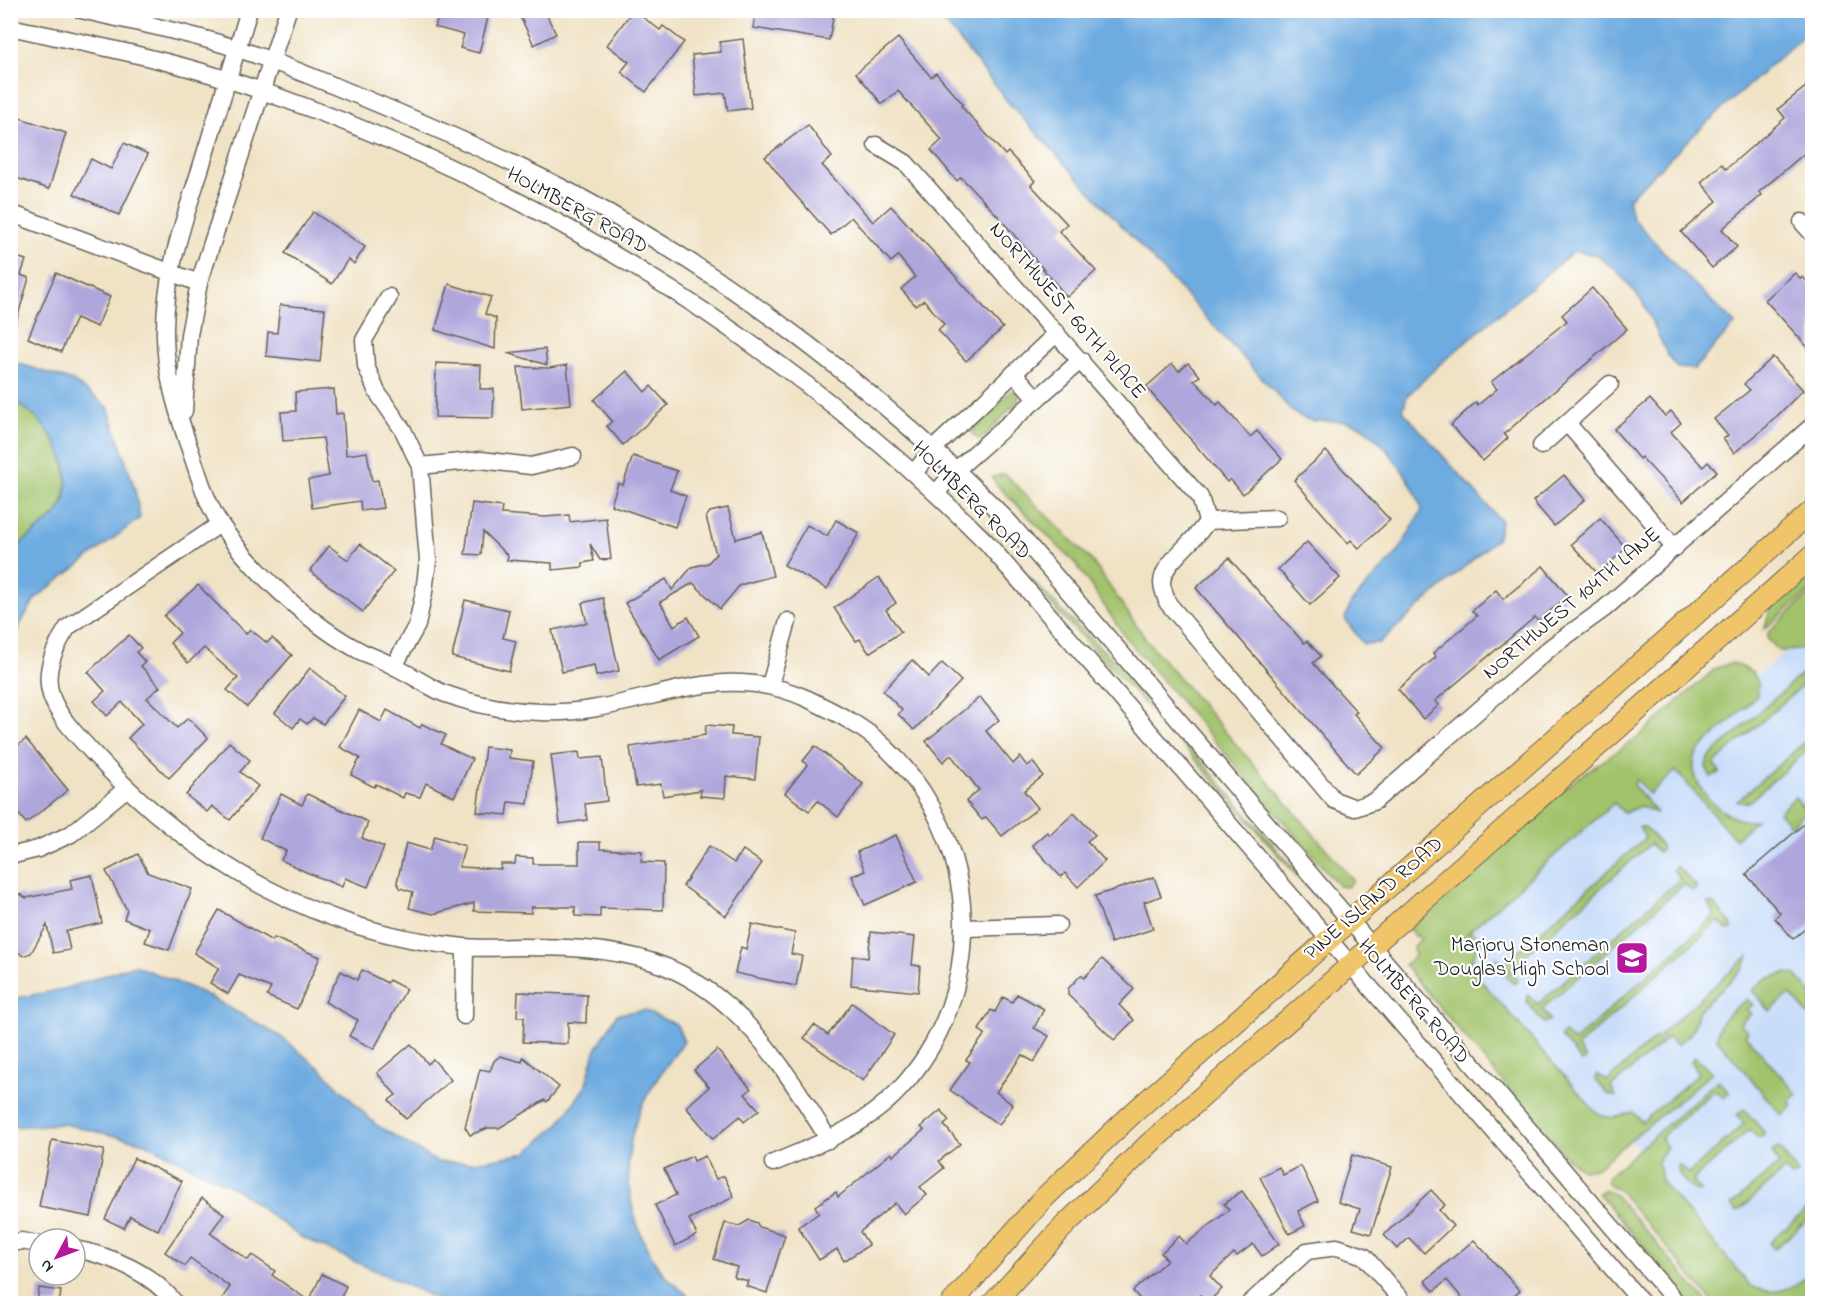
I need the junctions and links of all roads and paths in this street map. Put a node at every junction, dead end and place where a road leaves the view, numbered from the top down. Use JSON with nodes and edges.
{"nodes":[{"id":1,"x":81,"y":10,"type":"edge"},
{"id":2,"x":249,"y":10,"type":"edge"},
{"id":3,"x":288,"y":10,"type":"edge"},
{"id":4,"x":10,"y":27,"type":"edge"},
{"id":5,"x":237,"y":49,"type":"junction"},
{"id":6,"x":272,"y":62,"type":"junction"},
{"id":7,"x":228,"y":80,"type":"junction"},
{"id":8,"x":262,"y":92,"type":"junction"},
{"id":9,"x":876,"y":145,"type":"dead end"},
{"id":10,"x":10,"y":213,"type":"edge"},
{"id":11,"x":169,"y":270,"type":"junction"},
{"id":12,"x":199,"y":283,"type":"junction"},
{"id":13,"x":389,"y":297,"type":"dead end"},
{"id":14,"x":1057,"y":333,"type":"junction"},
{"id":15,"x":1081,"y":360,"type":"junction"},
{"id":16,"x":1014,"y":373,"type":"junction"},
{"id":17,"x":1610,"y":384,"type":"dead end"},
{"id":18,"x":1037,"y":399,"type":"junction"},
{"id":19,"x":1567,"y":423,"type":"junction"},
{"id":20,"x":1812,"y":426,"type":"edge"},
{"id":21,"x":183,"y":427,"type":"junction"},
{"id":22,"x":1541,"y":446,"type":"dead end"},
{"id":23,"x":933,"y":449,"type":"junction"},
{"id":24,"x":573,"y":456,"type":"dead end"},
{"id":25,"x":420,"y":466,"type":"junction"},
{"id":26,"x":957,"y":469,"type":"junction"},
{"id":27,"x":914,"y":473,"type":"junction"},
{"id":28,"x":937,"y":492,"type":"junction"},
{"id":29,"x":1812,"y":511,"type":"edge"},
{"id":30,"x":1277,"y":518,"type":"dead end"},
{"id":31,"x":1207,"y":521,"type":"junction"},
{"id":32,"x":220,"y":524,"type":"junction"},
{"id":33,"x":1675,"y":548,"type":"junction"},
{"id":34,"x":1812,"y":556,"type":"edge"},
{"id":35,"x":788,"y":621,"type":"dead end"},
{"id":36,"x":394,"y":666,"type":"junction"},
{"id":37,"x":770,"y":685,"type":"junction"},
{"id":38,"x":126,"y":789,"type":"junction"},
{"id":39,"x":10,"y":856,"type":"edge"},
{"id":40,"x":1351,"y":919,"type":"junction"},
{"id":41,"x":1058,"y":926,"type":"dead end"},
{"id":42,"x":966,"y":928,"type":"junction"},
{"id":43,"x":1329,"y":938,"type":"junction"},
{"id":44,"x":1373,"y":947,"type":"junction"},
{"id":45,"x":465,"y":948,"type":"junction"},
{"id":46,"x":1352,"y":965,"type":"junction"},
{"id":47,"x":464,"y":1016,"type":"dead end"},
{"id":48,"x":829,"y":1140,"type":"junction"},
{"id":49,"x":773,"y":1163,"type":"dead end"},
{"id":50,"x":27,"y":1242,"type":"edge"},
{"id":51,"x":10,"y":1244,"type":"edge"},
{"id":52,"x":87,"y":1251,"type":"edge"},
{"id":53,"x":176,"y":1304,"type":"edge"},
{"id":54,"x":951,"y":1304,"type":"edge"},
{"id":55,"x":992,"y":1304,"type":"edge"},
{"id":56,"x":1250,"y":1304,"type":"edge"},
{"id":57,"x":1405,"y":1304,"type":"edge"},
{"id":58,"x":1643,"y":1304,"type":"edge"},
{"id":59,"x":1678,"y":1304,"type":"edge"}],
"edges":[{"from":1,"to":5,"type":"street","name":"HOLMBERG ROAD"},
{"from":2,"to":5,"type":"street"},
{"from":3,"to":6,"type":"street"},
{"from":4,"to":7,"type":"street","name":"HOLMBERG ROAD"},
{"from":5,"to":6,"type":"street","name":"HOLMBERG ROAD"},
{"from":5,"to":7,"type":"street"},
{"from":6,"to":8,"type":"street"},
{"from":6,"to":23,"type":"street","name":"HOLMBERG ROAD"},
{"from":7,"to":8,"type":"street","name":"HOLMBERG ROAD"},
{"from":7,"to":11,"type":"street"},
{"from":8,"to":12,"type":"street"},
{"from":8,"to":27,"type":"street","name":"HOLMBERG ROAD"},
{"from":9,"to":14,"type":"street","name":"NORTHWEST 60TH PLACE"},
{"from":10,"to":11,"type":"street"},
{"from":11,"to":12,"type":"street"},
{"from":11,"to":21,"type":"street"},
{"from":12,"to":21,"type":"street"},
{"from":13,"to":25,"type":"street"},
{"from":14,"to":15,"type":"street","name":"NORTHWEST 60TH PLACE"},
{"from":14,"to":16,"type":"street"},
{"from":15,"to":18,"type":"street"},
{"from":15,"to":31,"type":"street","name":"NORTHWEST 60TH PLACE"},
{"from":16,"to":18,"type":"street"},
{"from":16,"to":23,"type":"street"},
{"from":17,"to":19,"type":"street"},
{"from":18,"to":26,"type":"street"},
{"from":19,"to":22,"type":"street"},
{"from":19,"to":33,"type":"street"},
{"from":20,"to":33,"type":"street","name":"NORTHWEST 104TH LANE"},
{"from":21,"to":32,"type":"street"},
{"from":23,"to":26,"type":"street","name":"HOLMBERG ROAD"},
{"from":23,"to":27,"type":"street"},
{"from":24,"to":25,"type":"street"},
{"from":25,"to":36,"type":"street"},
{"from":26,"to":28,"type":"street"},
{"from":26,"to":40,"type":"street","name":"HOLMBERG ROAD"},
{"from":27,"to":28,"type":"street","name":"HOLMBERG ROAD"},
{"from":28,"to":43,"type":"street","name":"HOLMBERG ROAD"},
{"from":29,"to":40,"type":"main road","name":"PINE ISLAND ROAD"},
{"from":30,"to":31,"type":"street"},
{"from":31,"to":33,"type":"street","name":"NORTHWEST 104TH LANE"},
{"from":32,"to":36,"type":"street"},
{"from":32,"to":38,"type":"street"},
{"from":34,"to":44,"type":"main road","name":"PINE ISLAND ROAD"},
{"from":35,"to":37,"type":"street"},
{"from":36,"to":37,"type":"street"},
{"from":37,"to":42,"type":"street"},
{"from":38,"to":39,"type":"street"},
{"from":38,"to":45,"type":"street"},
{"from":40,"to":43,"type":"main road","name":"PINE ISLAND ROAD"},
{"from":40,"to":44,"type":"street","name":"HOLMBERG ROAD"},
{"from":41,"to":42,"type":"street"},
{"from":42,"to":48,"type":"street"},
{"from":43,"to":46,"type":"street","name":"HOLMBERG ROAD"},
{"from":43,"to":54,"type":"main road","name":"PINE ISLAND ROAD"},
{"from":44,"to":46,"type":"main road","name":"PINE ISLAND ROAD"},
{"from":44,"to":59,"type":"street","name":"HOLMBERG ROAD"},
{"from":45,"to":47,"type":"street"},
{"from":45,"to":48,"type":"street"},
{"from":46,"to":55,"type":"main road","name":"PINE ISLAND ROAD"},
{"from":46,"to":58,"type":"street","name":"HOLMBERG ROAD"},
{"from":48,"to":49,"type":"street"},
{"from":50,"to":51,"type":"street"},
{"from":52,"to":53,"type":"street"},
{"from":56,"to":57,"type":"street"}]}
